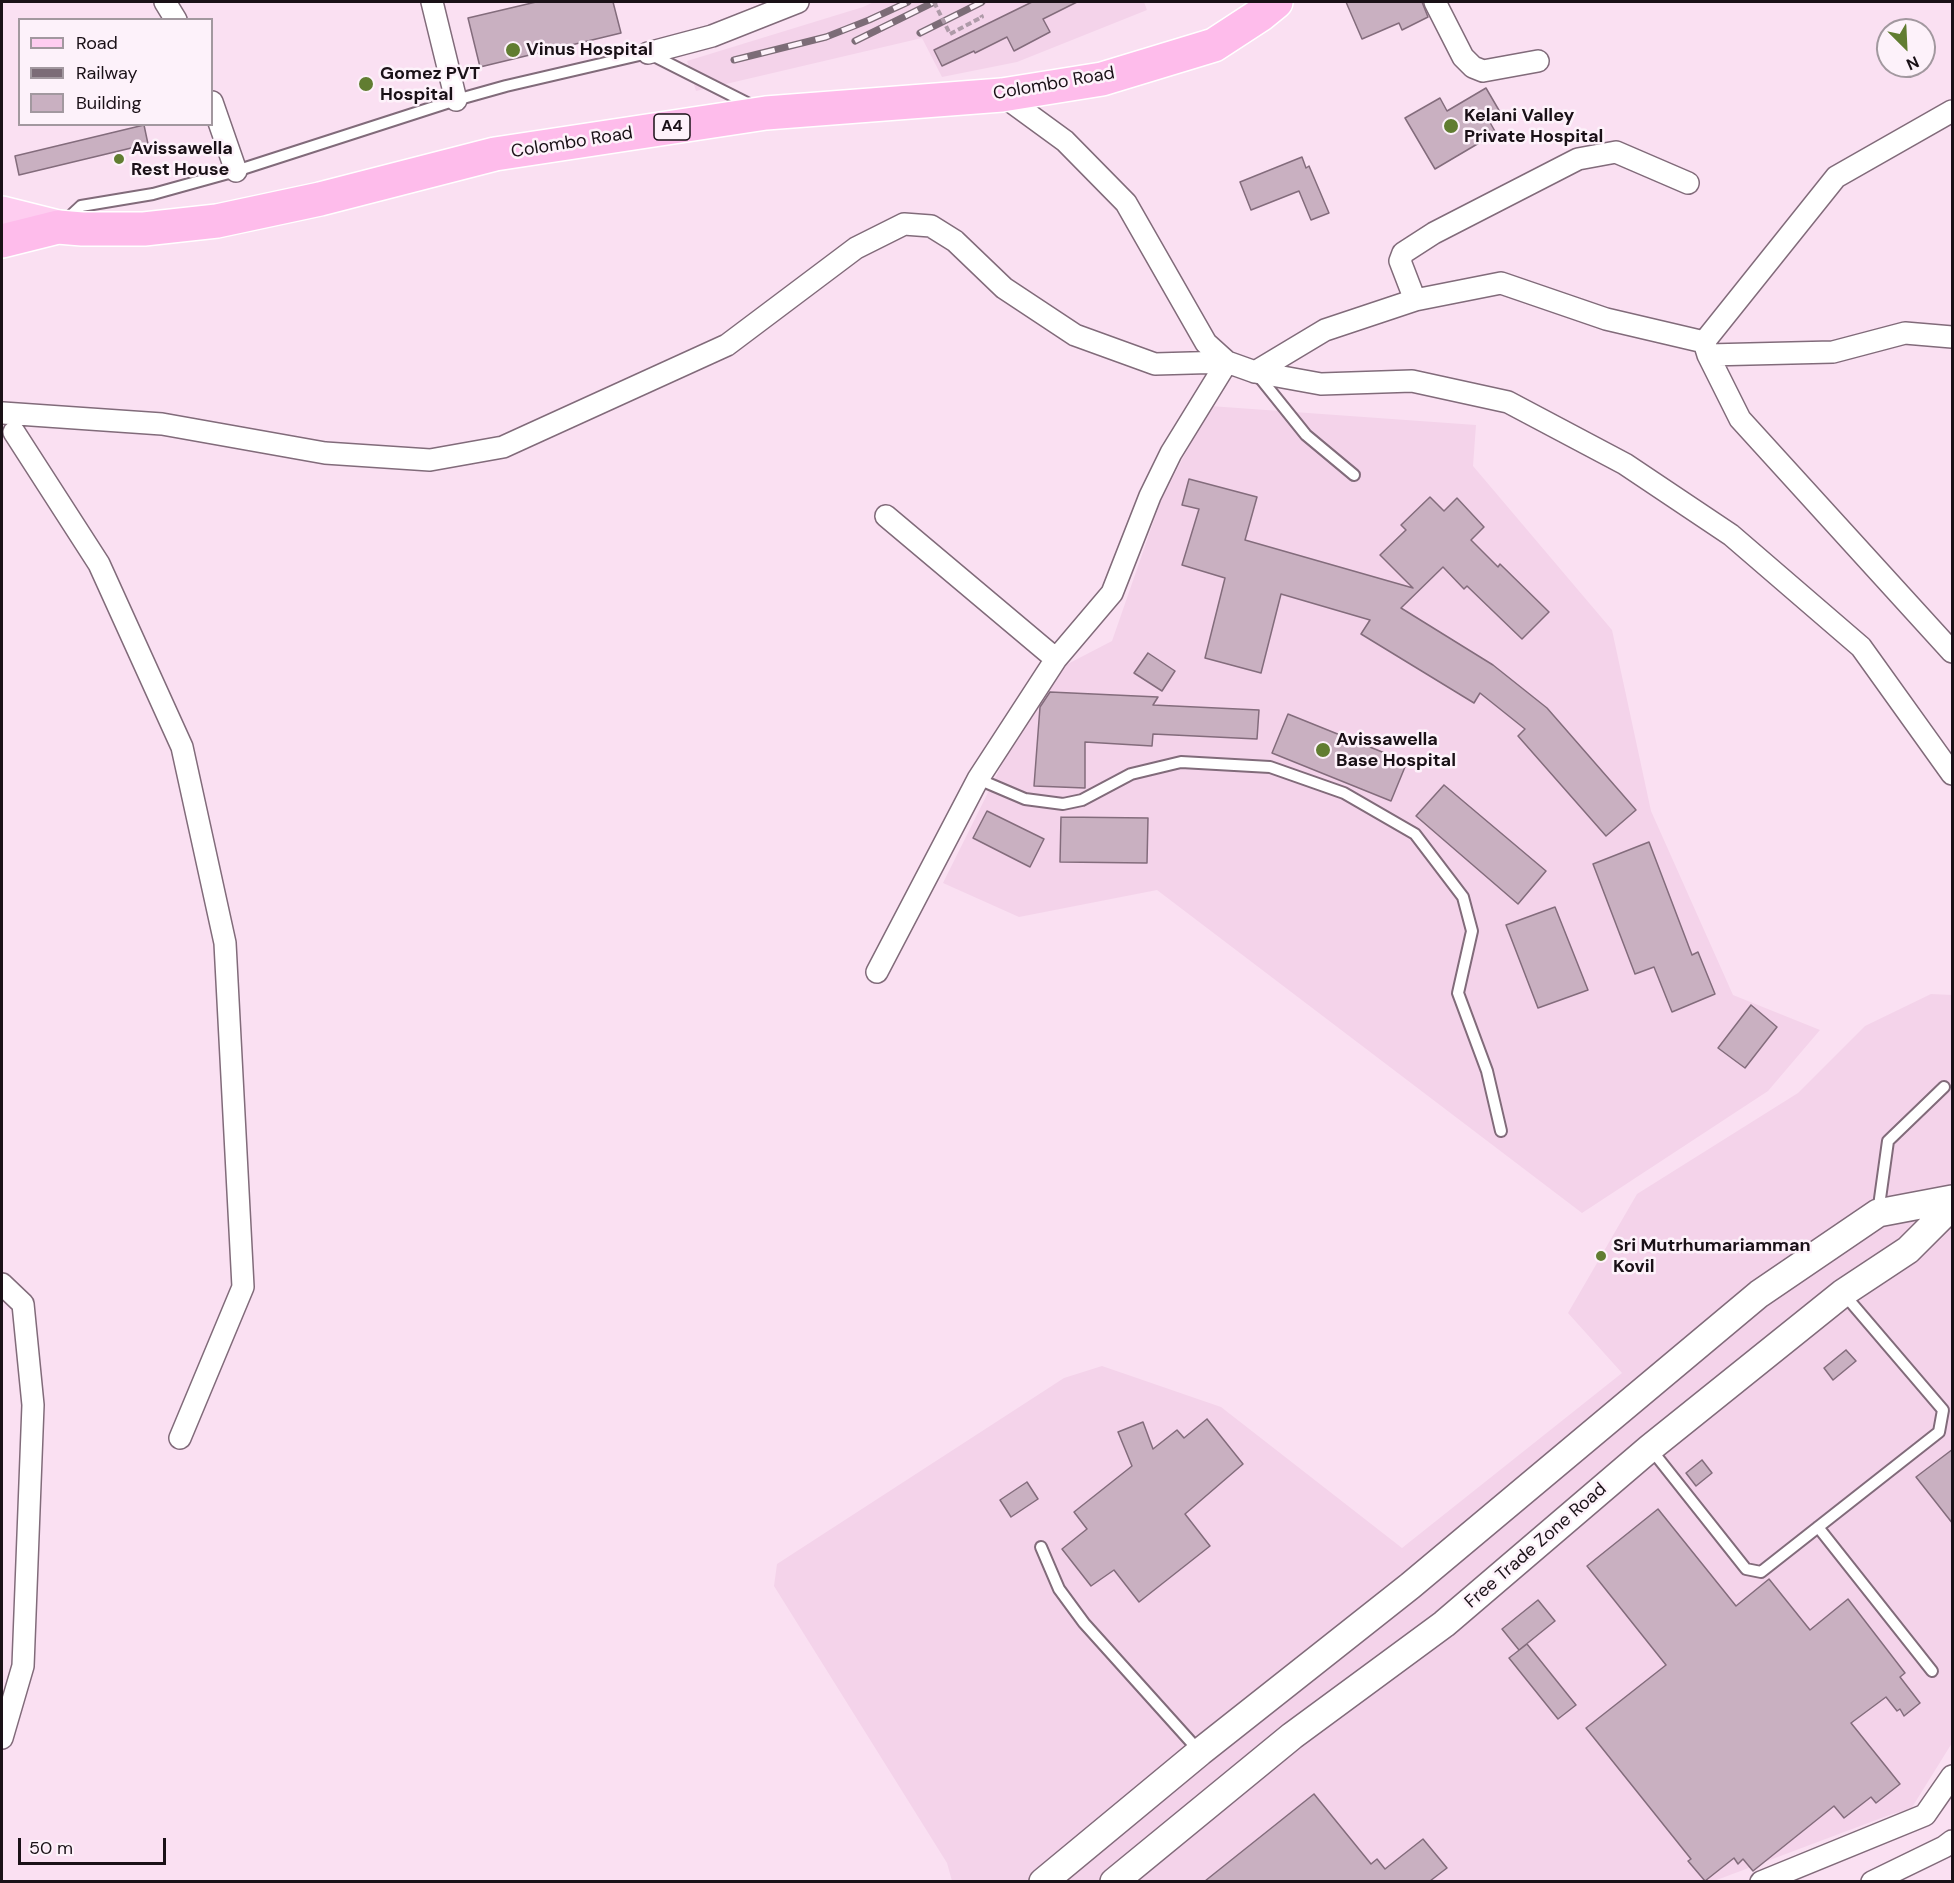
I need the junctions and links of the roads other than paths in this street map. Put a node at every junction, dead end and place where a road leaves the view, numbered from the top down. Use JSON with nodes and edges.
{"nodes":[{"id":1,"x":165,"y":2,"type":"edge"},
{"id":2,"x":432,"y":2,"type":"edge"},
{"id":3,"x":798,"y":2,"type":"edge"},
{"id":4,"x":1276,"y":2,"type":"edge"},
{"id":5,"x":1435,"y":2,"type":"edge"},
{"id":6,"x":175,"y":18,"type":"edge"},
{"id":7,"x":648,"y":53,"type":"junction"},
{"id":8,"x":1538,"y":61,"type":"dead end"},
{"id":9,"x":1002,"y":95,"type":"junction"},
{"id":10,"x":456,"y":100,"type":"junction"},
{"id":11,"x":213,"y":105,"type":"edge"},
{"id":12,"x":1953,"y":111,"type":"edge"},
{"id":13,"x":766,"y":113,"type":"junction"},
{"id":14,"x":236,"y":171,"type":"junction"},
{"id":15,"x":1688,"y":183,"type":"dead end"},
{"id":16,"x":2,"y":213,"type":"edge"},
{"id":17,"x":58,"y":227,"type":"junction"},
{"id":18,"x":2,"y":241,"type":"edge"},
{"id":19,"x":1415,"y":300,"type":"junction"},
{"id":20,"x":1953,"y":337,"type":"edge"},
{"id":21,"x":1706,"y":348,"type":"junction"},
{"id":22,"x":1227,"y":362,"type":"junction"},
{"id":23,"x":1255,"y":372,"type":"junction"},
{"id":24,"x":2,"y":413,"type":"edge"},
{"id":25,"x":8,"y":438,"type":"edge"},
{"id":26,"x":1354,"y":475,"type":"dead end"},
{"id":27,"x":886,"y":516,"type":"dead end"},
{"id":28,"x":1953,"y":652,"type":"edge"},
{"id":29,"x":1056,"y":659,"type":"junction"},
{"id":30,"x":1953,"y":774,"type":"edge"},
{"id":31,"x":978,"y":779,"type":"junction"},
{"id":32,"x":877,"y":972,"type":"dead end"},
{"id":33,"x":1944,"y":1088,"type":"dead end"},
{"id":34,"x":1501,"y":1131,"type":"dead end"},
{"id":35,"x":1953,"y":1199,"type":"edge"},
{"id":36,"x":1953,"y":1206,"type":"edge"},
{"id":37,"x":1878,"y":1213,"type":"junction"},
{"id":38,"x":2,"y":1284,"type":"edge"},
{"id":39,"x":1843,"y":1293,"type":"junction"},
{"id":40,"x":180,"y":1438,"type":"dead end"},
{"id":41,"x":1650,"y":1448,"type":"junction"},
{"id":42,"x":1818,"y":1527,"type":"junction"},
{"id":43,"x":1041,"y":1547,"type":"dead end"},
{"id":44,"x":1932,"y":1671,"type":"dead end"},
{"id":45,"x":2,"y":1738,"type":"edge"},
{"id":46,"x":1200,"y":1752,"type":"junction"},
{"id":47,"x":1953,"y":1776,"type":"edge"},
{"id":48,"x":1925,"y":1815,"type":"junction"},
{"id":49,"x":1950,"y":1848,"type":"edge"},
{"id":50,"x":1043,"y":1881,"type":"edge"},
{"id":51,"x":1114,"y":1881,"type":"edge"},
{"id":52,"x":1761,"y":1881,"type":"edge"},
{"id":53,"x":1872,"y":1881,"type":"edge"}],
"edges":[{"from":1,"to":6,"type":"street"},
{"from":2,"to":10,"type":"street"},
{"from":3,"to":7,"type":"street"},
{"from":4,"to":9,"type":"highway","name":"Colombo Road","number":"A4"},
{"from":5,"to":8,"type":"street"},
{"from":7,"to":10,"type":"lane"},
{"from":7,"to":13,"type":"lane"},
{"from":9,"to":13,"type":"highway","name":"Colombo Road","number":"A4"},
{"from":9,"to":22,"type":"street"},
{"from":10,"to":14,"type":"lane"},
{"from":11,"to":14,"type":"street"},
{"from":12,"to":21,"type":"street"},
{"from":13,"to":17,"type":"highway","name":"Colombo Road","number":"A4"},
{"from":14,"to":17,"type":"lane"},
{"from":15,"to":19,"type":"street"},
{"from":16,"to":17,"type":"main road"},
{"from":17,"to":18,"type":"highway","name":"Colombo Road","number":"A4"},
{"from":19,"to":21,"type":"street"},
{"from":19,"to":23,"type":"street"},
{"from":20,"to":21,"type":"street"},
{"from":21,"to":28,"type":"street"},
{"from":22,"to":23,"type":"street"},
{"from":22,"to":24,"type":"street"},
{"from":22,"to":29,"type":"street"},
{"from":23,"to":26,"type":"lane"},
{"from":23,"to":30,"type":"street"},
{"from":24,"to":25,"type":"street"},
{"from":25,"to":40,"type":"street"},
{"from":27,"to":29,"type":"street"},
{"from":29,"to":31,"type":"street"},
{"from":31,"to":32,"type":"street"},
{"from":31,"to":34,"type":"lane"},
{"from":33,"to":37,"type":"lane"},
{"from":35,"to":37,"type":"street"},
{"from":36,"to":39,"type":"street","name":"Free Trade Zone Road"},
{"from":37,"to":46,"type":"street"},
{"from":38,"to":45,"type":"street"},
{"from":39,"to":41,"type":"street","name":"Free Trade Zone Road"},
{"from":39,"to":42,"type":"lane"},
{"from":41,"to":42,"type":"lane"},
{"from":41,"to":51,"type":"street","name":"Free Trade Zone Road"},
{"from":42,"to":44,"type":"lane"},
{"from":43,"to":46,"type":"lane"},
{"from":46,"to":50,"type":"street"},
{"from":47,"to":48,"type":"street"},
{"from":48,"to":49,"type":"street"},
{"from":48,"to":52,"type":"street"},
{"from":49,"to":53,"type":"street"}]}
